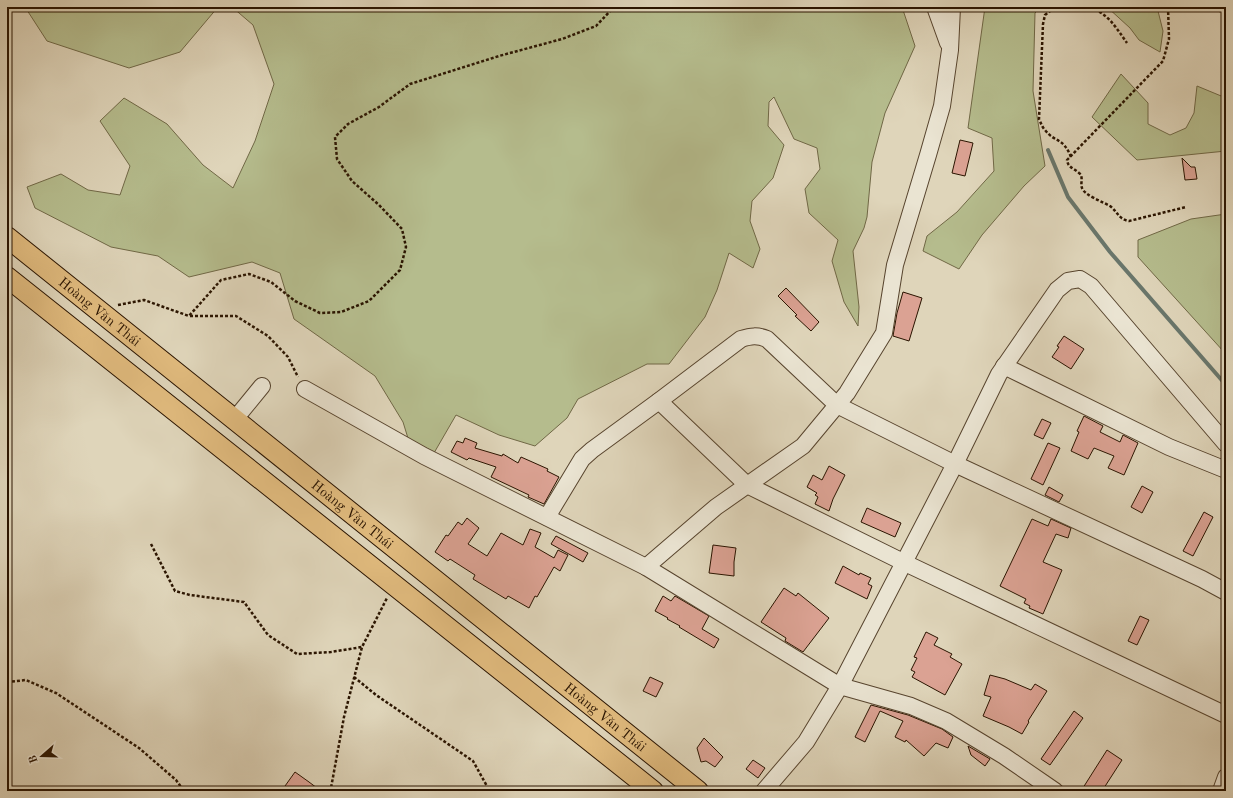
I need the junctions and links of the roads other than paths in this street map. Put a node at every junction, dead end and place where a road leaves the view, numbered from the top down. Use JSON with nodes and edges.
{"nodes":[{"id":1,"x":934,"y":7,"type":"edge"},
{"id":2,"x":952,"y":7,"type":"edge"},
{"id":3,"x":950,"y":50,"type":"junction"},
{"id":4,"x":7,"y":237,"type":"edge"},
{"id":5,"x":7,"y":277,"type":"edge"},
{"id":6,"x":1004,"y":366,"type":"junction"},
{"id":7,"x":262,"y":386,"type":"dead end"},
{"id":8,"x":305,"y":390,"type":"road end"},
{"id":9,"x":659,"y":401,"type":"junction"},
{"id":10,"x":837,"y":405,"type":"junction"},
{"id":11,"x":235,"y":418,"type":"junction"},
{"id":12,"x":1226,"y":444,"type":"edge"},
{"id":13,"x":955,"y":464,"type":"junction"},
{"id":14,"x":1226,"y":470,"type":"edge"},
{"id":15,"x":746,"y":485,"type":"junction"},
{"id":16,"x":547,"y":517,"type":"junction"},
{"id":17,"x":905,"y":563,"type":"junction"},
{"id":18,"x":646,"y":567,"type":"junction"},
{"id":19,"x":1226,"y":592,"type":"edge"},
{"id":20,"x":840,"y":686,"type":"junction"},
{"id":21,"x":1226,"y":715,"type":"edge"},
{"id":22,"x":1226,"y":777,"type":"edge"},
{"id":23,"x":653,"y":791,"type":"edge"},
{"id":24,"x":698,"y":791,"type":"edge"},
{"id":25,"x":764,"y":791,"type":"edge"},
{"id":26,"x":1055,"y":791,"type":"edge"},
{"id":27,"x":1221,"y":791,"type":"edge"}],
"edges":[{"from":1,"to":3,"type":"street"},
{"from":2,"to":3,"type":"street"},
{"from":3,"to":10,"type":"street"},
{"from":4,"to":11,"type":"main road","name":"Hoàng Văn Thái"},
{"from":5,"to":23,"type":"main road","name":"Hoàng Văn Thái"},
{"from":6,"to":12,"type":"street"},
{"from":6,"to":13,"type":"street"},
{"from":6,"to":14,"type":"street"},
{"from":7,"to":11,"type":"street"},
{"from":8,"to":16,"type":"street"},
{"from":9,"to":10,"type":"street"},
{"from":9,"to":15,"type":"street"},
{"from":9,"to":16,"type":"street"},
{"from":10,"to":13,"type":"street"},
{"from":10,"to":15,"type":"street"},
{"from":11,"to":24,"type":"main road","name":"Hoàng Văn Thái"},
{"from":13,"to":17,"type":"street"},
{"from":13,"to":19,"type":"street"},
{"from":15,"to":17,"type":"street"},
{"from":15,"to":18,"type":"street"},
{"from":16,"to":18,"type":"street"},
{"from":17,"to":20,"type":"street"},
{"from":17,"to":21,"type":"street"},
{"from":18,"to":20,"type":"street"},
{"from":20,"to":25,"type":"street"},
{"from":20,"to":26,"type":"street"},
{"from":22,"to":27,"type":"street"}]}
